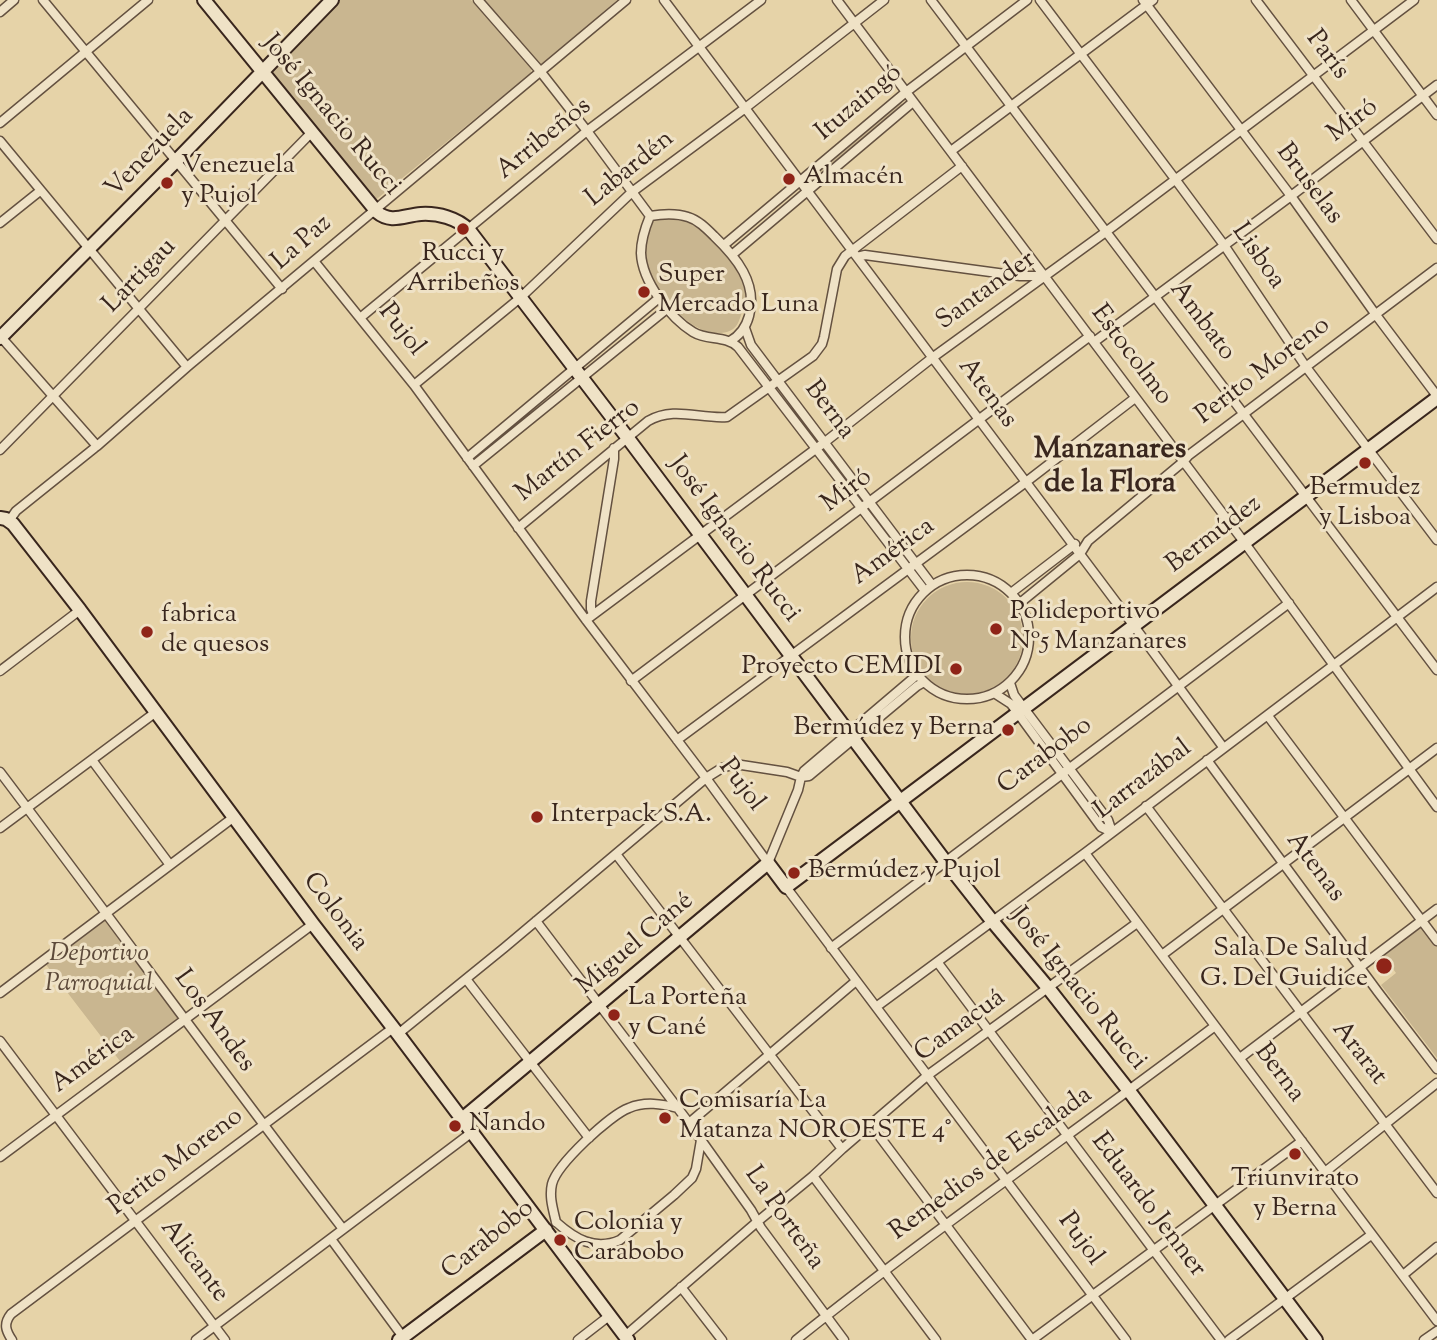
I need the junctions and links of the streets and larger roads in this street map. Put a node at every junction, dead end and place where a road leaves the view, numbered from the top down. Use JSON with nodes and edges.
{"nodes":[{"id":1,"x":14,"y":0,"type":"edge"},
{"id":2,"x":43,"y":0,"type":"edge"},
{"id":3,"x":148,"y":0,"type":"edge"},
{"id":4,"x":204,"y":0,"type":"edge"},
{"id":5,"x":332,"y":0,"type":"edge"},
{"id":6,"x":478,"y":0,"type":"edge"},
{"id":7,"x":626,"y":0,"type":"edge"},
{"id":8,"x":664,"y":0,"type":"edge"},
{"id":9,"x":761,"y":0,"type":"edge"},
{"id":10,"x":837,"y":0,"type":"edge"},
{"id":11,"x":884,"y":0,"type":"edge"},
{"id":12,"x":931,"y":0,"type":"edge"},
{"id":13,"x":1027,"y":0,"type":"edge"},
{"id":14,"x":1040,"y":0,"type":"edge"},
{"id":15,"x":1256,"y":0,"type":"edge"},
{"id":16,"x":1351,"y":0,"type":"edge"},
{"id":17,"x":1414,"y":0,"type":"edge"},
{"id":18,"x":1147,"y":2,"type":"edge"},
{"id":19,"x":0,"y":12,"type":"edge"},
{"id":20,"x":854,"y":22,"type":"junction"},
{"id":21,"x":1373,"y":30,"type":"junction"},
{"id":22,"x":965,"y":46,"type":"junction"},
{"id":23,"x":698,"y":48,"type":"junction"},
{"id":24,"x":86,"y":52,"type":"junction"},
{"id":25,"x":1080,"y":54,"type":"junction"},
{"id":26,"x":261,"y":71,"type":"junction"},
{"id":27,"x":540,"y":71,"type":"junction"},
{"id":28,"x":1314,"y":75,"type":"junction"},
{"id":29,"x":1437,"y":85,"type":"edge"},
{"id":30,"x":906,"y":92,"type":"junction"},
{"id":31,"x":1423,"y":96,"type":"junction"},
{"id":32,"x":913,"y":102,"type":"junction"},
{"id":33,"x":1011,"y":106,"type":"junction"},
{"id":34,"x":744,"y":109,"type":"junction"},
{"id":35,"x":1437,"y":115,"type":"edge"},
{"id":36,"x":0,"y":123,"type":"edge"},
{"id":37,"x":1240,"y":130,"type":"junction"},
{"id":38,"x":587,"y":131,"type":"junction"},
{"id":39,"x":312,"y":132,"type":"junction"},
{"id":40,"x":0,"y":141,"type":"edge"},
{"id":41,"x":1363,"y":141,"type":"junction"},
{"id":42,"x":951,"y":151,"type":"junction"},
{"id":43,"x":177,"y":160,"type":"junction"},
{"id":44,"x":962,"y":166,"type":"junction"},
{"id":45,"x":1175,"y":179,"type":"junction"},
{"id":46,"x":800,"y":182,"type":"junction"},
{"id":47,"x":40,"y":191,"type":"junction"},
{"id":48,"x":807,"y":191,"type":"junction"},
{"id":49,"x":632,"y":192,"type":"junction"},
{"id":50,"x":1291,"y":196,"type":"junction"},
{"id":51,"x":374,"y":210,"type":"junction"},
{"id":52,"x":650,"y":216,"type":"junction"},
{"id":53,"x":226,"y":220,"type":"junction"},
{"id":54,"x":0,"y":223,"type":"edge"},
{"id":55,"x":469,"y":230,"type":"junction"},
{"id":56,"x":1107,"y":231,"type":"junction"},
{"id":57,"x":1437,"y":239,"type":"edge"},
{"id":58,"x":724,"y":245,"type":"junction"},
{"id":59,"x":1224,"y":246,"type":"junction"},
{"id":60,"x":90,"y":249,"type":"junction"},
{"id":61,"x":733,"y":254,"type":"junction"},
{"id":62,"x":855,"y":254,"type":"junction"},
{"id":63,"x":314,"y":261,"type":"junction"},
{"id":64,"x":1437,"y":268,"type":"edge"},
{"id":65,"x":1021,"y":276,"type":"junction"},
{"id":66,"x":1045,"y":276,"type":"junction"},
{"id":67,"x":1028,"y":288,"type":"junction"},
{"id":68,"x":282,"y":289,"type":"junction"},
{"id":69,"x":1155,"y":296,"type":"junction"},
{"id":70,"x":520,"y":298,"type":"junction"},
{"id":71,"x":659,"y":298,"type":"junction"},
{"id":72,"x":140,"y":309,"type":"junction"},
{"id":73,"x":668,"y":309,"type":"junction"},
{"id":74,"x":1376,"y":315,"type":"junction"},
{"id":75,"x":360,"y":318,"type":"junction"},
{"id":76,"x":745,"y":328,"type":"junction"},
{"id":77,"x":0,"y":337,"type":"edge"},
{"id":78,"x":1092,"y":339,"type":"junction"},
{"id":79,"x":730,"y":341,"type":"junction"},
{"id":80,"x":932,"y":358,"type":"junction"},
{"id":81,"x":187,"y":367,"type":"junction"},
{"id":82,"x":1306,"y":367,"type":"junction"},
{"id":83,"x":578,"y":374,"type":"junction"},
{"id":84,"x":779,"y":381,"type":"junction"},
{"id":85,"x":414,"y":386,"type":"junction"},
{"id":86,"x":770,"y":387,"type":"junction"},
{"id":87,"x":54,"y":397,"type":"junction"},
{"id":88,"x":1437,"y":397,"type":"edge"},
{"id":89,"x":1135,"y":398,"type":"junction"},
{"id":90,"x":1244,"y":414,"type":"junction"},
{"id":91,"x":979,"y":421,"type":"junction"},
{"id":92,"x":626,"y":437,"type":"junction"},
{"id":93,"x":825,"y":442,"type":"junction"},
{"id":94,"x":97,"y":446,"type":"junction"},
{"id":95,"x":614,"y":448,"type":"junction"},
{"id":96,"x":817,"y":448,"type":"junction"},
{"id":97,"x":0,"y":450,"type":"edge"},
{"id":98,"x":1368,"y":450,"type":"junction"},
{"id":99,"x":467,"y":458,"type":"junction"},
{"id":100,"x":1183,"y":461,"type":"junction"},
{"id":101,"x":473,"y":467,"type":"junction"},
{"id":102,"x":1026,"y":482,"type":"junction"},
{"id":103,"x":1306,"y":497,"type":"junction"},
{"id":104,"x":870,"y":502,"type":"junction"},
{"id":105,"x":862,"y":508,"type":"junction"},
{"id":106,"x":5,"y":520,"type":"edge"},
{"id":107,"x":518,"y":528,"type":"junction"},
{"id":108,"x":699,"y":534,"type":"junction"},
{"id":109,"x":1437,"y":540,"type":"edge"},
{"id":110,"x":1088,"y":541,"type":"junction"},
{"id":111,"x":1244,"y":542,"type":"junction"},
{"id":112,"x":1073,"y":545,"type":"junction"},
{"id":113,"x":1080,"y":554,"type":"junction"},
{"id":114,"x":912,"y":566,"type":"junction"},
{"id":115,"x":1437,"y":587,"type":"edge"},
{"id":116,"x":929,"y":588,"type":"junction"},
{"id":117,"x":1011,"y":593,"type":"junction"},
{"id":118,"x":745,"y":595,"type":"junction"},
{"id":119,"x":1020,"y":603,"type":"junction"},
{"id":120,"x":1289,"y":603,"type":"junction"},
{"id":121,"x":80,"y":610,"type":"junction"},
{"id":122,"x":589,"y":617,"type":"junction"},
{"id":123,"x":1397,"y":617,"type":"junction"},
{"id":124,"x":1134,"y":626,"type":"junction"},
{"id":125,"x":791,"y":655,"type":"junction"},
{"id":126,"x":1334,"y":665,"type":"junction"},
{"id":127,"x":1437,"y":670,"type":"edge"},
{"id":128,"x":0,"y":671,"type":"edge"},
{"id":129,"x":917,"y":675,"type":"junction"},
{"id":130,"x":631,"y":681,"type":"junction"},
{"id":131,"x":924,"y":682,"type":"junction"},
{"id":132,"x":1010,"y":683,"type":"junction"},
{"id":133,"x":1178,"y":686,"type":"junction"},
{"id":134,"x":994,"y":693,"type":"junction"},
{"id":135,"x":1021,"y":711,"type":"junction"},
{"id":136,"x":156,"y":712,"type":"junction"},
{"id":137,"x":1268,"y":716,"type":"junction"},
{"id":138,"x":851,"y":735,"type":"junction"},
{"id":139,"x":677,"y":740,"type":"junction"},
{"id":140,"x":1223,"y":747,"type":"junction"},
{"id":141,"x":1437,"y":748,"type":"edge"},
{"id":142,"x":92,"y":760,"type":"junction"},
{"id":143,"x":1207,"y":760,"type":"junction"},
{"id":144,"x":1070,"y":768,"type":"junction"},
{"id":145,"x":1409,"y":769,"type":"junction"},
{"id":146,"x":0,"y":772,"type":"edge"},
{"id":147,"x":1062,"y":774,"type":"junction"},
{"id":148,"x":800,"y":777,"type":"junction"},
{"id":149,"x":706,"y":778,"type":"junction"},
{"id":150,"x":901,"y":801,"type":"junction"},
{"id":151,"x":1146,"y":806,"type":"junction"},
{"id":152,"x":1437,"y":807,"type":"edge"},
{"id":153,"x":27,"y":808,"type":"junction"},
{"id":154,"x":234,"y":817,"type":"junction"},
{"id":155,"x":1345,"y":818,"type":"junction"},
{"id":156,"x":0,"y":828,"type":"edge"},
{"id":157,"x":1112,"y":832,"type":"junction"},
{"id":158,"x":1085,"y":853,"type":"junction"},
{"id":159,"x":616,"y":854,"type":"junction"},
{"id":160,"x":945,"y":861,"type":"junction"},
{"id":161,"x":768,"y":863,"type":"junction"},
{"id":162,"x":1284,"y":863,"type":"junction"},
{"id":163,"x":170,"y":865,"type":"junction"},
{"id":164,"x":786,"y":887,"type":"junction"},
{"id":165,"x":1223,"y":909,"type":"junction"},
{"id":166,"x":1437,"y":909,"type":"edge"},
{"id":167,"x":106,"y":913,"type":"junction"},
{"id":168,"x":536,"y":921,"type":"junction"},
{"id":169,"x":1421,"y":921,"type":"junction"},
{"id":170,"x":993,"y":922,"type":"junction"},
{"id":171,"x":1137,"y":923,"type":"junction"},
{"id":172,"x":313,"y":924,"type":"junction"},
{"id":173,"x":681,"y":937,"type":"junction"},
{"id":174,"x":1437,"y":941,"type":"edge"},
{"id":175,"x":831,"y":948,"type":"junction"},
{"id":176,"x":1162,"y":955,"type":"junction"},
{"id":177,"x":938,"y":963,"type":"junction"},
{"id":178,"x":1360,"y":966,"type":"junction"},
{"id":179,"x":466,"y":979,"type":"junction"},
{"id":180,"x":856,"y":981,"type":"junction"},
{"id":181,"x":1049,"y":989,"type":"junction"},
{"id":182,"x":0,"y":993,"type":"edge"},
{"id":183,"x":599,"y":1006,"type":"junction"},
{"id":184,"x":876,"y":1007,"type":"junction"},
{"id":185,"x":1300,"y":1012,"type":"junction"},
{"id":186,"x":186,"y":1020,"type":"junction"},
{"id":187,"x":1215,"y":1026,"type":"junction"},
{"id":188,"x":395,"y":1031,"type":"junction"},
{"id":189,"x":989,"y":1032,"type":"junction"},
{"id":190,"x":0,"y":1041,"type":"edge"},
{"id":191,"x":769,"y":1055,"type":"junction"},
{"id":192,"x":1240,"y":1058,"type":"junction"},
{"id":193,"x":531,"y":1063,"type":"junction"},
{"id":194,"x":1437,"y":1069,"type":"edge"},
{"id":195,"x":928,"y":1075,"type":"junction"},
{"id":196,"x":1437,"y":1083,"type":"edge"},
{"id":197,"x":1129,"y":1091,"type":"junction"},
{"id":198,"x":678,"y":1108,"type":"junction"},
{"id":199,"x":57,"y":1114,"type":"junction"},
{"id":200,"x":462,"y":1119,"type":"junction"},
{"id":201,"x":689,"y":1123,"type":"junction"},
{"id":202,"x":1386,"y":1123,"type":"junction"},
{"id":203,"x":263,"y":1125,"type":"junction"},
{"id":204,"x":871,"y":1125,"type":"junction"},
{"id":205,"x":471,"y":1133,"type":"junction"},
{"id":206,"x":1068,"y":1136,"type":"junction"},
{"id":207,"x":589,"y":1138,"type":"junction"},
{"id":208,"x":702,"y":1140,"type":"junction"},
{"id":209,"x":1301,"y":1141,"type":"junction"},
{"id":210,"x":842,"y":1149,"type":"junction"},
{"id":211,"x":0,"y":1157,"type":"edge"},
{"id":212,"x":1325,"y":1172,"type":"junction"},
{"id":213,"x":813,"y":1176,"type":"junction"},
{"id":214,"x":1007,"y":1180,"type":"junction"},
{"id":215,"x":1437,"y":1193,"type":"edge"},
{"id":216,"x":1214,"y":1205,"type":"junction"},
{"id":217,"x":135,"y":1220,"type":"junction"},
{"id":218,"x":757,"y":1222,"type":"junction"},
{"id":219,"x":946,"y":1224,"type":"junction"},
{"id":220,"x":551,"y":1226,"type":"junction"},
{"id":221,"x":343,"y":1229,"type":"junction"},
{"id":222,"x":1371,"y":1235,"type":"junction"},
{"id":223,"x":331,"y":1238,"type":"junction"},
{"id":224,"x":1437,"y":1247,"type":"edge"},
{"id":225,"x":1154,"y":1250,"type":"junction"},
{"id":226,"x":885,"y":1271,"type":"junction"},
{"id":227,"x":1403,"y":1275,"type":"junction"},
{"id":228,"x":681,"y":1287,"type":"junction"},
{"id":229,"x":1092,"y":1295,"type":"junction"},
{"id":230,"x":1285,"y":1298,"type":"junction"},
{"id":231,"x":609,"y":1315,"type":"junction"},
{"id":232,"x":826,"y":1316,"type":"junction"},
{"id":233,"x":1437,"y":1321,"type":"edge"},
{"id":234,"x":214,"y":1326,"type":"junction"},
{"id":235,"x":1437,"y":1331,"type":"edge"},
{"id":236,"x":401,"y":1338,"type":"edge"},
{"id":237,"x":627,"y":1338,"type":"edge"},
{"id":238,"x":12,"y":1340,"type":"edge"},
{"id":239,"x":196,"y":1340,"type":"edge"},
{"id":240,"x":225,"y":1340,"type":"edge"},
{"id":241,"x":578,"y":1340,"type":"edge"},
{"id":242,"x":722,"y":1340,"type":"edge"},
{"id":243,"x":796,"y":1340,"type":"edge"},
{"id":244,"x":844,"y":1340,"type":"edge"},
{"id":245,"x":936,"y":1340,"type":"edge"},
{"id":246,"x":1032,"y":1340,"type":"edge"},
{"id":247,"x":1126,"y":1340,"type":"edge"},
{"id":248,"x":1222,"y":1340,"type":"edge"},
{"id":249,"x":1228,"y":1340,"type":"edge"},
{"id":250,"x":1316,"y":1340,"type":"edge"},
{"id":251,"x":1424,"y":1340,"type":"edge"}],
"edges":[{"from":1,"to":19,"type":"street"},
{"from":2,"to":24,"type":"street"},
{"from":3,"to":24,"type":"street"},
{"from":4,"to":26,"type":"street","name":"José Ignacio Rucci"},
{"from":5,"to":26,"type":"street","name":"Venezuela"},
{"from":6,"to":27,"type":"street"},
{"from":7,"to":27,"type":"street","name":"La Paz"},
{"from":8,"to":23,"type":"street","name":"Atenas"},
{"from":9,"to":23,"type":"street","name":"Arribeños"},
{"from":10,"to":20,"type":"street","name":"Estocolmo"},
{"from":11,"to":20,"type":"street","name":"Labardén"},
{"from":12,"to":22,"type":"street","name":"Ambato"},
{"from":13,"to":22,"type":"street","name":"Ituzaingó"},
{"from":14,"to":25,"type":"street","name":"Lisboa"},
{"from":15,"to":28,"type":"street","name":"París"},
{"from":16,"to":21,"type":"street"},
{"from":17,"to":21,"type":"street","name":"Santander"},
{"from":18,"to":25,"type":"street"},
{"from":18,"to":37,"type":"street","name":"Bruselas"},
{"from":20,"to":30,"type":"street","name":"Estocolmo"},
{"from":20,"to":34,"type":"street","name":"Labardén"},
{"from":21,"to":28,"type":"street","name":"Santander"},
{"from":21,"to":31,"type":"street"},
{"from":22,"to":30,"type":"street","name":"Ituzaingó"},
{"from":22,"to":33,"type":"street","name":"Ambato"},
{"from":23,"to":34,"type":"street","name":"Atenas"},
{"from":23,"to":38,"type":"street","name":"Arribeños"},
{"from":24,"to":36,"type":"street"},
{"from":24,"to":43,"type":"street"},
{"from":25,"to":33,"type":"street"},
{"from":25,"to":45,"type":"street","name":"Lisboa"},
{"from":26,"to":39,"type":"street","name":"José Ignacio Rucci"},
{"from":26,"to":43,"type":"street","name":"Venezuela"},
{"from":27,"to":38,"type":"street"},
{"from":27,"to":51,"type":"street","name":"La Paz"},
{"from":28,"to":37,"type":"street","name":"Santander"},
{"from":28,"to":41,"type":"street","name":"París"},
{"from":29,"to":31,"type":"street","name":"Miró"},
{"from":30,"to":32,"type":"street","name":"Estocolmo"},
{"from":30,"to":46,"type":"street","name":"Ituzaingó"},
{"from":31,"to":35,"type":"street"},
{"from":31,"to":41,"type":"street","name":"Miró"},
{"from":32,"to":42,"type":"street","name":"Estocolmo"},
{"from":32,"to":48,"type":"street","name":"Ituzaingó"},
{"from":33,"to":42,"type":"street"},
{"from":33,"to":56,"type":"street","name":"Ambato"},
{"from":34,"to":46,"type":"street","name":"Atenas"},
{"from":34,"to":49,"type":"street","name":"Labardén"},
{"from":37,"to":45,"type":"street","name":"Santander"},
{"from":37,"to":50,"type":"street","name":"Bruselas"},
{"from":38,"to":49,"type":"street"},
{"from":38,"to":55,"type":"street","name":"Arribeños"},
{"from":39,"to":51,"type":"street","name":"José Ignacio Rucci"},
{"from":39,"to":53,"type":"street","name":"Lartigau"},
{"from":40,"to":47,"type":"street"},
{"from":41,"to":50,"type":"street","name":"Miró"},
{"from":41,"to":57,"type":"street","name":"París"},
{"from":42,"to":44,"type":"street","name":"Estocolmo"},
{"from":43,"to":53,"type":"street"},
{"from":43,"to":60,"type":"street","name":"Venezuela"},
{"from":44,"to":62,"type":"street","name":"Martín Fierro"},
{"from":44,"to":66,"type":"street","name":"Estocolmo"},
{"from":45,"to":56,"type":"street","name":"Santander"},
{"from":45,"to":59,"type":"street","name":"Lisboa"},
{"from":46,"to":48,"type":"street","name":"Atenas"},
{"from":46,"to":58,"type":"street","name":"Ituzaingó"},
{"from":47,"to":54,"type":"street"},
{"from":47,"to":60,"type":"street"},
{"from":48,"to":61,"type":"street","name":"Ituzaingó"},
{"from":48,"to":62,"type":"street","name":"Atenas"},
{"from":49,"to":52,"type":"street"},
{"from":49,"to":70,"type":"street","name":"Labardén"},
{"from":50,"to":59,"type":"street","name":"Miró"},
{"from":50,"to":74,"type":"street","name":"Bruselas"},
{"from":51,"to":55,"type":"street","name":"José Ignacio Rucci"},
{"from":51,"to":63,"type":"street","name":"La Paz"},
{"from":52,"to":58,"type":"street"},
{"from":52,"to":71,"type":"street"},
{"from":53,"to":68,"type":"street"},
{"from":53,"to":72,"type":"street","name":"Lartigau"},
{"from":55,"to":70,"type":"street","name":"José Ignacio Rucci"},
{"from":55,"to":75,"type":"street","name":"Arribeños"},
{"from":56,"to":66,"type":"street","name":"Santander"},
{"from":56,"to":69,"type":"street","name":"Ambato"},
{"from":58,"to":61,"type":"street"},
{"from":59,"to":69,"type":"street","name":"Miró"},
{"from":59,"to":82,"type":"street","name":"Lisboa"},
{"from":60,"to":72,"type":"street"},
{"from":60,"to":77,"type":"street","name":"Venezuela"},
{"from":61,"to":76,"type":"street"},
{"from":62,"to":65,"type":"street"},
{"from":62,"to":80,"type":"street","name":"Atenas"},
{"from":62,"to":84,"type":"street","name":"Martín Fierro"},
{"from":63,"to":68,"type":"street","name":"La Paz"},
{"from":63,"to":75,"type":"street","name":"Pujol"},
{"from":64,"to":74,"type":"street","name":"Perito Moreno"},
{"from":65,"to":66,"type":"street"},
{"from":65,"to":67,"type":"street"},
{"from":66,"to":67,"type":"street","name":"Santander"},
{"from":66,"to":78,"type":"street","name":"Estocolmo"},
{"from":67,"to":80,"type":"street","name":"Santander"},
{"from":68,"to":81,"type":"street","name":"La Paz"},
{"from":69,"to":78,"type":"street","name":"Miró"},
{"from":69,"to":90,"type":"street","name":"Ambato"},
{"from":70,"to":83,"type":"street","name":"José Ignacio Rucci"},
{"from":70,"to":85,"type":"street","name":"Labardén"},
{"from":71,"to":73,"type":"street"},
{"from":71,"to":83,"type":"street"},
{"from":72,"to":81,"type":"street"},
{"from":72,"to":87,"type":"street","name":"Lartigau"},
{"from":73,"to":79,"type":"street"},
{"from":73,"to":83,"type":"street"},
{"from":74,"to":82,"type":"street","name":"Perito Moreno"},
{"from":74,"to":88,"type":"street","name":"Bruselas"},
{"from":75,"to":85,"type":"street","name":"Pujol"},
{"from":76,"to":79,"type":"street"},
{"from":76,"to":84,"type":"street","name":"Berna"},
{"from":77,"to":87,"type":"street"},
{"from":78,"to":89,"type":"street","name":"Estocolmo"},
{"from":78,"to":91,"type":"street","name":"Miró"},
{"from":79,"to":86,"type":"street","name":"Berna"},
{"from":80,"to":91,"type":"street","name":"Atenas"},
{"from":80,"to":93,"type":"street","name":"Santander"},
{"from":81,"to":94,"type":"street","name":"La Paz"},
{"from":82,"to":90,"type":"street","name":"Perito Moreno"},
{"from":82,"to":98,"type":"street","name":"Lisboa"},
{"from":83,"to":92,"type":"street","name":"José Ignacio Rucci"},
{"from":83,"to":99,"type":"street"},
{"from":83,"to":101,"type":"street"},
{"from":84,"to":86,"type":"street","name":"Martín Fierro"},
{"from":84,"to":93,"type":"street","name":"Berna"},
{"from":85,"to":99,"type":"street","name":"Pujol"},
{"from":86,"to":92,"type":"street","name":"Martín Fierro"},
{"from":86,"to":96,"type":"street","name":"Berna"},
{"from":87,"to":94,"type":"street"},
{"from":87,"to":97,"type":"street","name":"Lartigau"},
{"from":88,"to":98,"type":"street","name":"Bermúdez"},
{"from":89,"to":100,"type":"street","name":"Estocolmo"},
{"from":89,"to":102,"type":"street","name":"América"},
{"from":90,"to":100,"type":"street","name":"Perito Moreno"},
{"from":90,"to":103,"type":"street","name":"Ambato"},
{"from":91,"to":102,"type":"street","name":"Atenas"},
{"from":91,"to":104,"type":"street","name":"Miró"},
{"from":92,"to":95,"type":"street","name":"Martín Fierro"},
{"from":92,"to":108,"type":"street","name":"José Ignacio Rucci"},
{"from":93,"to":96,"type":"street","name":"Santander"},
{"from":93,"to":104,"type":"street","name":"Berna"},
{"from":94,"to":106,"type":"street","name":"La Paz"},
{"from":95,"to":107,"type":"street","name":"Martín Fierro"},
{"from":95,"to":122,"type":"street"},
{"from":96,"to":105,"type":"street","name":"Berna"},
{"from":96,"to":108,"type":"street","name":"Santander"},
{"from":98,"to":103,"type":"street","name":"Bermúdez"},
{"from":98,"to":109,"type":"street","name":"Lisboa"},
{"from":99,"to":101,"type":"street","name":"Pujol"},
{"from":100,"to":110,"type":"street","name":"Perito Moreno"},
{"from":100,"to":111,"type":"street","name":"Estocolmo"},
{"from":101,"to":107,"type":"street","name":"Pujol"},
{"from":102,"to":112,"type":"street","name":"Atenas"},
{"from":102,"to":114,"type":"street","name":"América"},
{"from":103,"to":111,"type":"street","name":"Bermúdez"},
{"from":103,"to":123,"type":"street","name":"Ambato"},
{"from":104,"to":105,"type":"street","name":"Miró"},
{"from":104,"to":114,"type":"street","name":"Berna"},
{"from":105,"to":114,"type":"street","name":"Berna"},
{"from":105,"to":118,"type":"street","name":"Miró"},
{"from":106,"to":121,"type":"street","name":"Colonia"},
{"from":107,"to":122,"type":"street","name":"Pujol"},
{"from":108,"to":118,"type":"street","name":"José Ignacio Rucci"},
{"from":108,"to":122,"type":"street","name":"Santander"},
{"from":110,"to":112,"type":"street","name":"Perito Moreno"},
{"from":110,"to":113,"type":"street","name":"Perito Moreno"},
{"from":111,"to":120,"type":"street","name":"Estocolmo"},
{"from":111,"to":124,"type":"street","name":"Bermúdez"},
{"from":112,"to":113,"type":"street","name":"Atenas"},
{"from":112,"to":117,"type":"street","name":"Perito Moreno"},
{"from":113,"to":119,"type":"street","name":"Perito Moreno"},
{"from":113,"to":124,"type":"street","name":"Atenas"},
{"from":114,"to":116,"type":"street","name":"Berna"},
{"from":114,"to":125,"type":"street","name":"América"},
{"from":115,"to":123,"type":"street","name":"Larrazábal"},
{"from":116,"to":117,"type":"street"},
{"from":116,"to":129,"type":"street"},
{"from":117,"to":119,"type":"street"},
{"from":118,"to":125,"type":"street","name":"José Ignacio Rucci"},
{"from":118,"to":130,"type":"street","name":"Miró"},
{"from":119,"to":132,"type":"street"},
{"from":120,"to":126,"type":"street","name":"Estocolmo"},
{"from":120,"to":133,"type":"street","name":"Carabobo"},
{"from":121,"to":128,"type":"street"},
{"from":121,"to":136,"type":"street","name":"Colonia"},
{"from":122,"to":130,"type":"street","name":"Pujol"},
{"from":123,"to":126,"type":"street","name":"Larrazábal"},
{"from":123,"to":127,"type":"street","name":"Ambato"},
{"from":124,"to":133,"type":"street","name":"Atenas"},
{"from":124,"to":135,"type":"street","name":"Bermúdez"},
{"from":125,"to":138,"type":"street","name":"José Ignacio Rucci"},
{"from":125,"to":139,"type":"street","name":"América"},
{"from":126,"to":137,"type":"street","name":"Larrazábal"},
{"from":126,"to":145,"type":"street","name":"Estocolmo"},
{"from":129,"to":131,"type":"street"},
{"from":129,"to":138,"type":"street"},
{"from":130,"to":139,"type":"street","name":"Pujol"},
{"from":131,"to":134,"type":"street"},
{"from":131,"to":138,"type":"street"},
{"from":132,"to":134,"type":"street"},
{"from":132,"to":135,"type":"street"},
{"from":133,"to":140,"type":"street","name":"Atenas"},
{"from":133,"to":144,"type":"street","name":"Carabobo"},
{"from":134,"to":135,"type":"street"},
{"from":135,"to":144,"type":"street"},
{"from":135,"to":147,"type":"street"},
{"from":135,"to":150,"type":"street","name":"Bermúdez"},
{"from":136,"to":142,"type":"street"},
{"from":136,"to":154,"type":"street","name":"Colonia"},
{"from":137,"to":140,"type":"street","name":"Larrazábal"},
{"from":137,"to":155,"type":"street"},
{"from":138,"to":148,"type":"street"},
{"from":138,"to":150,"type":"street","name":"José Ignacio Rucci"},
{"from":139,"to":149,"type":"street","name":"Pujol"},
{"from":140,"to":143,"type":"street","name":"Larrazábal"},
{"from":141,"to":145,"type":"street"},
{"from":142,"to":153,"type":"street"},
{"from":142,"to":163,"type":"street"},
{"from":143,"to":151,"type":"street","name":"Larrazábal"},
{"from":143,"to":162,"type":"street","name":"Atenas"},
{"from":144,"to":147,"type":"street","name":"Carabobo"},
{"from":144,"to":157,"type":"street"},
{"from":145,"to":152,"type":"street","name":"Estocolmo"},
{"from":145,"to":155,"type":"street"},
{"from":146,"to":153,"type":"street","name":"Los Andes"},
{"from":147,"to":157,"type":"street"},
{"from":147,"to":160,"type":"street","name":"Carabobo"},
{"from":148,"to":149,"type":"street","name":"Perito Moreno"},
{"from":148,"to":161,"type":"street","name":"Miguel Cané"},
{"from":149,"to":159,"type":"street","name":"Perito Moreno"},
{"from":149,"to":161,"type":"street","name":"Pujol"},
{"from":150,"to":160,"type":"street","name":"José Ignacio Rucci"},
{"from":150,"to":164,"type":"street","name":"Bermúdez"},
{"from":151,"to":157,"type":"street","name":"Larrazábal"},
{"from":151,"to":165,"type":"street","name":"Ararat"},
{"from":153,"to":156,"type":"street"},
{"from":153,"to":167,"type":"street","name":"Los Andes"},
{"from":154,"to":163,"type":"street"},
{"from":154,"to":172,"type":"street","name":"Colonia"},
{"from":155,"to":162,"type":"street"},
{"from":155,"to":169,"type":"street"},
{"from":157,"to":158,"type":"street","name":"Larrazábal"},
{"from":158,"to":170,"type":"street","name":"Larrazábal"},
{"from":158,"to":171,"type":"street","name":"Berna"},
{"from":159,"to":168,"type":"street","name":"Perito Moreno"},
{"from":159,"to":173,"type":"street"},
{"from":160,"to":170,"type":"street","name":"José Ignacio Rucci"},
{"from":160,"to":175,"type":"street","name":"Carabobo"},
{"from":161,"to":164,"type":"street","name":"Pujol"},
{"from":161,"to":173,"type":"street","name":"Miguel Cané"},
{"from":162,"to":165,"type":"street"},
{"from":162,"to":178,"type":"street","name":"Atenas"},
{"from":163,"to":167,"type":"street"},
{"from":164,"to":175,"type":"street","name":"Pujol"},
{"from":165,"to":176,"type":"street"},
{"from":165,"to":185,"type":"street","name":"Ararat"},
{"from":166,"to":169,"type":"street"},
{"from":167,"to":182,"type":"street"},
{"from":167,"to":186,"type":"street","name":"Los Andes"},
{"from":168,"to":179,"type":"street","name":"Perito Moreno"},
{"from":168,"to":183,"type":"street","name":"La Porteña"},
{"from":169,"to":174,"type":"street"},
{"from":169,"to":178,"type":"street"},
{"from":170,"to":177,"type":"street","name":"Larrazábal"},
{"from":170,"to":181,"type":"street","name":"José Ignacio Rucci"},
{"from":171,"to":176,"type":"street","name":"Berna"},
{"from":171,"to":181,"type":"street","name":"Camacuá"},
{"from":172,"to":186,"type":"street","name":"América"},
{"from":172,"to":188,"type":"street","name":"Colonia"},
{"from":173,"to":183,"type":"street","name":"Miguel Cané"},
{"from":173,"to":191,"type":"street"},
{"from":175,"to":180,"type":"street","name":"Pujol"},
{"from":176,"to":187,"type":"street","name":"Berna"},
{"from":177,"to":184,"type":"street","name":"Larrazábal"},
{"from":177,"to":189,"type":"street","name":"Eduardo Jenner"},
{"from":178,"to":185,"type":"street"},
{"from":178,"to":194,"type":"street","name":"Atenas"},
{"from":179,"to":188,"type":"street","name":"Perito Moreno"},
{"from":179,"to":193,"type":"street"},
{"from":180,"to":184,"type":"street","name":"Pujol"},
{"from":180,"to":191,"type":"street"},
{"from":181,"to":189,"type":"street","name":"Camacuá"},
{"from":181,"to":197,"type":"street","name":"José Ignacio Rucci"},
{"from":183,"to":193,"type":"street","name":"Miguel Cané"},
{"from":183,"to":198,"type":"street","name":"La Porteña"},
{"from":184,"to":195,"type":"street","name":"Pujol"},
{"from":185,"to":192,"type":"street"},
{"from":185,"to":202,"type":"street","name":"Ararat"},
{"from":186,"to":199,"type":"street","name":"América"},
{"from":186,"to":203,"type":"street","name":"Los Andes"},
{"from":187,"to":192,"type":"street","name":"Berna"},
{"from":187,"to":197,"type":"street","name":"Remedios de Escalada"},
{"from":188,"to":200,"type":"street","name":"Colonia"},
{"from":188,"to":203,"type":"street","name":"Perito Moreno"},
{"from":189,"to":195,"type":"street","name":"Camacuá"},
{"from":189,"to":206,"type":"street","name":"Eduardo Jenner"},
{"from":190,"to":199,"type":"street","name":"Alicante"},
{"from":191,"to":201,"type":"street"},
{"from":191,"to":210,"type":"street"},
{"from":192,"to":209,"type":"street","name":"Berna"},
{"from":193,"to":200,"type":"street","name":"Miguel Cané"},
{"from":193,"to":207,"type":"street"},
{"from":195,"to":204,"type":"street","name":"Camacuá"},
{"from":195,"to":214,"type":"street","name":"Pujol"},
{"from":196,"to":202,"type":"street"},
{"from":197,"to":206,"type":"street","name":"Remedios de Escalada"},
{"from":197,"to":216,"type":"street","name":"José Ignacio Rucci"},
{"from":198,"to":201,"type":"street","name":"La Porteña"},
{"from":198,"to":207,"type":"street","name":"Carabobo"},
{"from":199,"to":211,"type":"street","name":"América"},
{"from":199,"to":217,"type":"street","name":"Alicante"},
{"from":200,"to":205,"type":"street","name":"Colonia"},
{"from":201,"to":208,"type":"street","name":"La Porteña"},
{"from":202,"to":212,"type":"street"},
{"from":202,"to":215,"type":"street","name":"Ararat"},
{"from":203,"to":217,"type":"street","name":"Perito Moreno"},
{"from":203,"to":221,"type":"street","name":"Los Andes"},
{"from":204,"to":210,"type":"street","name":"Camacuá"},
{"from":204,"to":219,"type":"street"},
{"from":205,"to":220,"type":"street","name":"Colonia"},
{"from":205,"to":221,"type":"street"},
{"from":206,"to":214,"type":"street","name":"Remedios de Escalada"},
{"from":206,"to":225,"type":"street","name":"Eduardo Jenner"},
{"from":207,"to":220,"type":"street","name":"Carabobo"},
{"from":208,"to":218,"type":"street","name":"La Porteña"},
{"from":208,"to":220,"type":"street"},
{"from":209,"to":212,"type":"street","name":"Berna"},
{"from":209,"to":216,"type":"street"},
{"from":210,"to":213,"type":"street","name":"Camacuá"},
{"from":212,"to":222,"type":"street","name":"Berna"},
{"from":213,"to":218,"type":"street","name":"Camacuá"},
{"from":213,"to":226,"type":"street"},
{"from":214,"to":219,"type":"street","name":"Remedios de Escalada"},
{"from":214,"to":229,"type":"street","name":"Pujol"},
{"from":216,"to":225,"type":"street"},
{"from":216,"to":230,"type":"street","name":"José Ignacio Rucci"},
{"from":217,"to":234,"type":"street","name":"Alicante"},
{"from":217,"to":238,"type":"street","name":"Perito Moreno"},
{"from":218,"to":228,"type":"street","name":"Camacuá"},
{"from":218,"to":232,"type":"street","name":"La Porteña"},
{"from":219,"to":226,"type":"street","name":"Remedios de Escalada"},
{"from":219,"to":246,"type":"street"},
{"from":220,"to":231,"type":"street","name":"Colonia"},
{"from":220,"to":236,"type":"street","name":"Carabobo"},
{"from":221,"to":223,"type":"street"},
{"from":222,"to":227,"type":"street","name":"Berna"},
{"from":222,"to":230,"type":"street"},
{"from":223,"to":234,"type":"street"},
{"from":223,"to":236,"type":"street"},
{"from":224,"to":227,"type":"street"},
{"from":225,"to":229,"type":"street"},
{"from":225,"to":248,"type":"street","name":"Eduardo Jenner"},
{"from":226,"to":232,"type":"street","name":"Remedios de Escalada"},
{"from":226,"to":245,"type":"street"},
{"from":227,"to":233,"type":"street","name":"Berna"},
{"from":228,"to":237,"type":"street","name":"Camacuá"},
{"from":228,"to":242,"type":"street"},
{"from":229,"to":246,"type":"street"},
{"from":229,"to":247,"type":"street","name":"Pujol"},
{"from":230,"to":249,"type":"street"},
{"from":230,"to":250,"type":"street","name":"José Ignacio Rucci"},
{"from":231,"to":237,"type":"street","name":"Colonia"},
{"from":231,"to":241,"type":"street"},
{"from":232,"to":243,"type":"street","name":"Remedios de Escalada"},
{"from":232,"to":244,"type":"street","name":"La Porteña"},
{"from":234,"to":239,"type":"street"},
{"from":234,"to":240,"type":"street","name":"Alicante"},
{"from":235,"to":251,"type":"street"}]}
